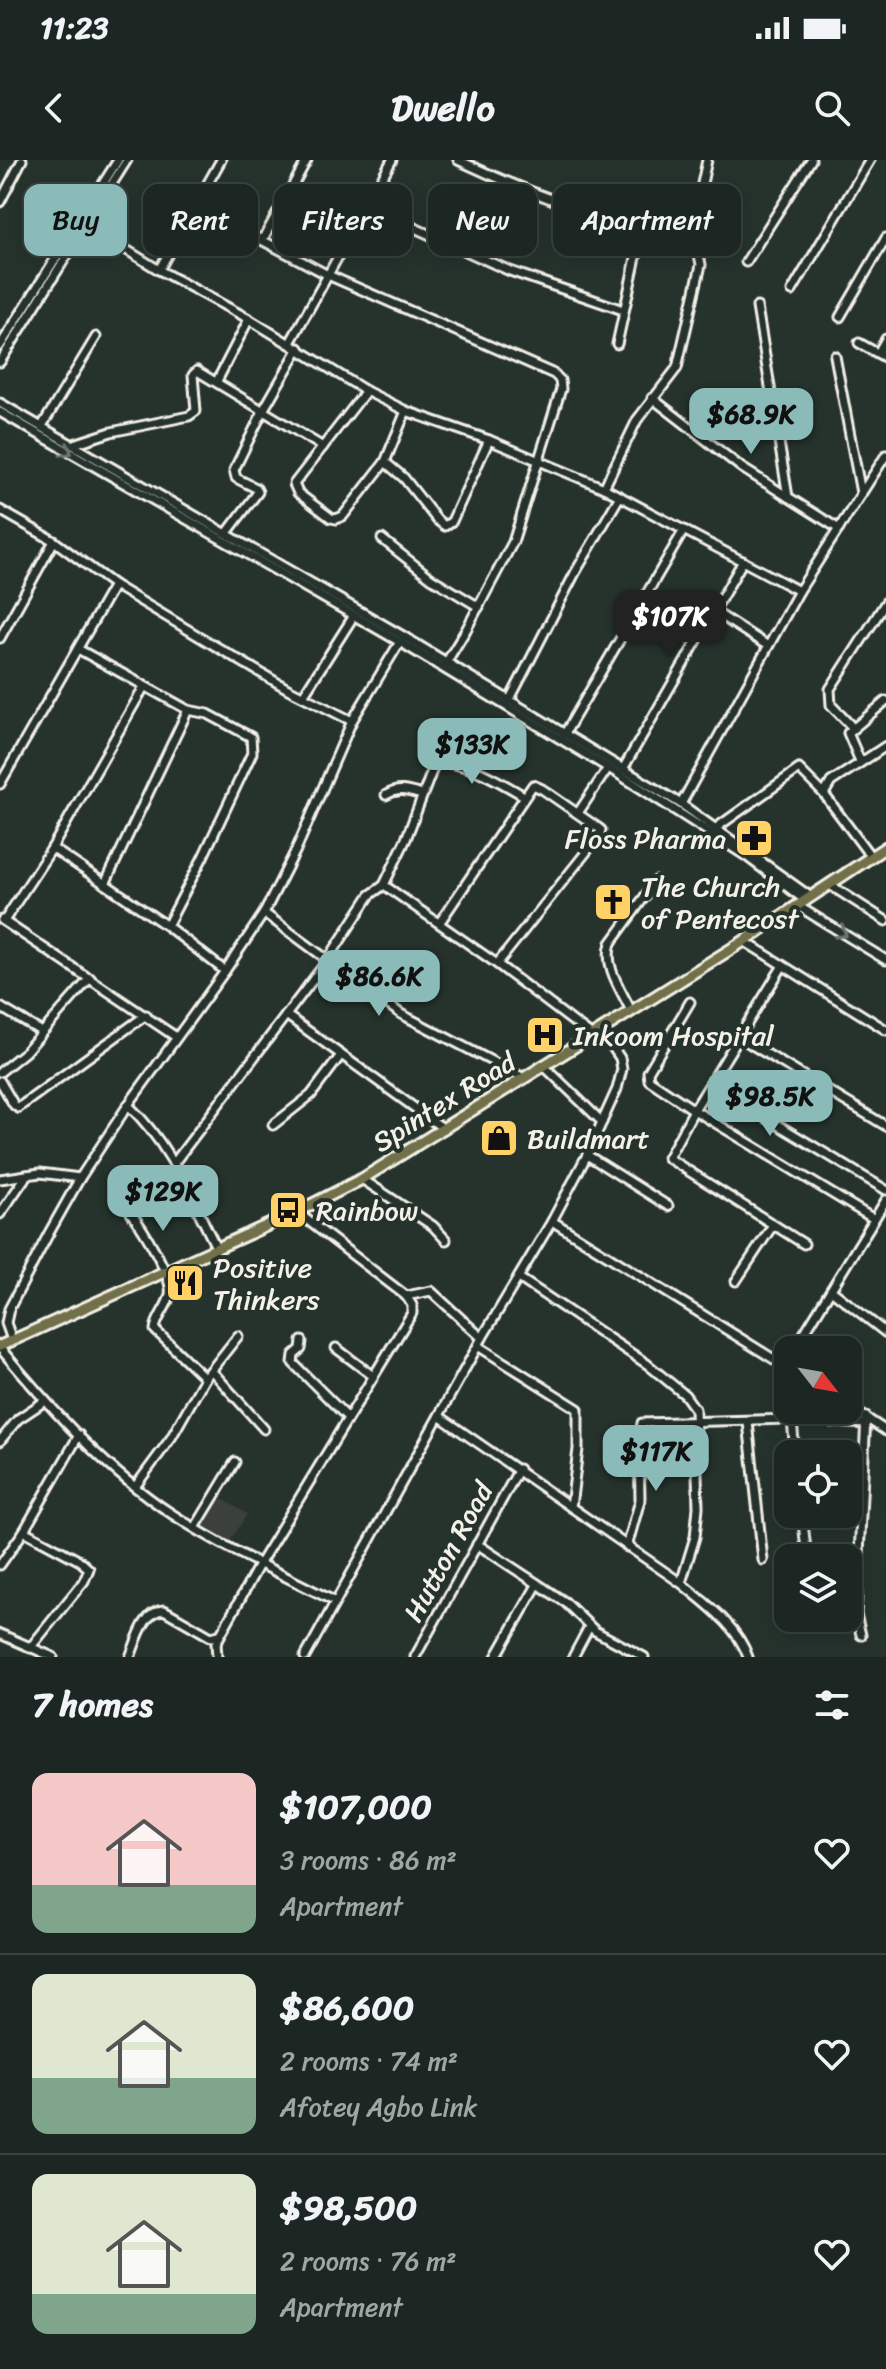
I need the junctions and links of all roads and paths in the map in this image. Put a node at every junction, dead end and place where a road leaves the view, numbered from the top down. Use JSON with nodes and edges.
{"nodes":[{"id":1,"x":22,"y":160,"type":"edge"},
{"id":2,"x":118,"y":160,"type":"edge"},
{"id":3,"x":127,"y":160,"type":"edge"},
{"id":4,"x":221,"y":160,"type":"edge"},
{"id":5,"x":307,"y":160,"type":"edge"},
{"id":6,"x":392,"y":160,"type":"edge"},
{"id":7,"x":458,"y":160,"type":"edge"},
{"id":8,"x":707,"y":160,"type":"edge"},
{"id":9,"x":811,"y":160,"type":"edge"},
{"id":10,"x":870,"y":160,"type":"edge"},
{"id":11,"x":105,"y":184,"type":"edge"},
{"id":12,"x":110,"y":184,"type":"edge"},
{"id":13,"x":207,"y":184,"type":"edge"},
{"id":14,"x":378,"y":184,"type":"edge"},
{"id":15,"x":702,"y":184,"type":"edge"},
{"id":16,"x":553,"y":199,"type":"edge"},
{"id":17,"x":0,"y":202,"type":"edge"},
{"id":18,"x":412,"y":227,"type":"edge"},
{"id":19,"x":258,"y":236,"type":"edge"},
{"id":20,"x":886,"y":238,"type":"edge"},
{"id":21,"x":263,"y":239,"type":"junction"},
{"id":22,"x":127,"y":250,"type":"edge"},
{"id":23,"x":61,"y":256,"type":"edge"},
{"id":24,"x":63,"y":256,"type":"edge"},
{"id":25,"x":167,"y":256,"type":"edge"},
{"id":26,"x":338,"y":256,"type":"edge"},
{"id":27,"x":636,"y":256,"type":"edge"},
{"id":28,"x":700,"y":256,"type":"edge"},
{"id":29,"x":746,"y":262,"type":"dead end"},
{"id":30,"x":159,"y":270,"type":"junction"},
{"id":31,"x":328,"y":275,"type":"junction"},
{"id":32,"x":792,"y":291,"type":"dead end"},
{"id":33,"x":757,"y":307,"type":"dead end"},
{"id":34,"x":623,"y":310,"type":"junction"},
{"id":35,"x":840,"y":317,"type":"dead end"},
{"id":36,"x":249,"y":319,"type":"junction"},
{"id":37,"x":96,"y":337,"type":"dead end"},
{"id":38,"x":886,"y":339,"type":"edge"},
{"id":39,"x":290,"y":343,"type":"junction"},
{"id":40,"x":859,"y":343,"type":"dead end"},
{"id":41,"x":617,"y":344,"type":"dead end"},
{"id":42,"x":0,"y":346,"type":"edge"},
{"id":43,"x":299,"y":348,"type":"junction"},
{"id":44,"x":878,"y":353,"type":"junction"},
{"id":45,"x":835,"y":356,"type":"dead end"},
{"id":46,"x":886,"y":358,"type":"edge"},
{"id":47,"x":0,"y":362,"type":"edge"},
{"id":48,"x":217,"y":381,"type":"junction"},
{"id":49,"x":366,"y":391,"type":"junction"},
{"id":50,"x":652,"y":398,"type":"junction"},
{"id":51,"x":0,"y":403,"type":"edge"},
{"id":52,"x":264,"y":409,"type":"junction"},
{"id":53,"x":406,"y":411,"type":"junction"},
{"id":54,"x":0,"y":412,"type":"edge"},
{"id":55,"x":42,"y":426,"type":"junction"},
{"id":56,"x":489,"y":440,"type":"junction"},
{"id":57,"x":74,"y":444,"type":"junction"},
{"id":58,"x":323,"y":447,"type":"junction"},
{"id":59,"x":886,"y":455,"type":"edge"},
{"id":60,"x":538,"y":460,"type":"junction"},
{"id":61,"x":385,"y":462,"type":"junction"},
{"id":62,"x":604,"y":488,"type":"junction"},
{"id":63,"x":861,"y":493,"type":"junction"},
{"id":64,"x":620,"y":496,"type":"junction"},
{"id":65,"x":788,"y":497,"type":"junction"},
{"id":66,"x":0,"y":510,"type":"edge"},
{"id":67,"x":839,"y":529,"type":"junction"},
{"id":68,"x":684,"y":530,"type":"junction"},
{"id":69,"x":227,"y":533,"type":"junction"},
{"id":70,"x":382,"y":539,"type":"dead end"},
{"id":71,"x":54,"y":541,"type":"junction"},
{"id":72,"x":743,"y":561,"type":"junction"},
{"id":73,"x":114,"y":585,"type":"junction"},
{"id":74,"x":799,"y":591,"type":"junction"},
{"id":75,"x":886,"y":602,"type":"edge"},
{"id":76,"x":479,"y":607,"type":"junction"},
{"id":77,"x":715,"y":612,"type":"junction"},
{"id":78,"x":883,"y":613,"type":"edge"},
{"id":79,"x":353,"y":617,"type":"junction"},
{"id":80,"x":0,"y":638,"type":"edge"},
{"id":81,"x":402,"y":639,"type":"junction"},
{"id":82,"x":768,"y":646,"type":"junction"},
{"id":83,"x":78,"y":649,"type":"junction"},
{"id":84,"x":444,"y":666,"type":"junction"},
{"id":85,"x":144,"y":687,"type":"junction"},
{"id":86,"x":303,"y":696,"type":"junction"},
{"id":87,"x":509,"y":701,"type":"junction"},
{"id":88,"x":886,"y":701,"type":"edge"},
{"id":89,"x":188,"y":710,"type":"junction"},
{"id":90,"x":352,"y":721,"type":"junction"},
{"id":91,"x":852,"y":727,"type":"junction"},
{"id":92,"x":564,"y":735,"type":"junction"},
{"id":93,"x":886,"y":746,"type":"edge"},
{"id":94,"x":860,"y":761,"type":"junction"},
{"id":95,"x":608,"y":768,"type":"junction"},
{"id":96,"x":623,"y":769,"type":"junction"},
{"id":97,"x":0,"y":784,"type":"edge"},
{"id":98,"x":824,"y":794,"type":"junction"},
{"id":99,"x":386,"y":795,"type":"dead end"},
{"id":100,"x":422,"y":795,"type":"junction"},
{"id":101,"x":524,"y":796,"type":"junction"},
{"id":102,"x":681,"y":804,"type":"junction"},
{"id":103,"x":578,"y":813,"type":"junction"},
{"id":104,"x":716,"y":828,"type":"junction"},
{"id":105,"x":886,"y":847,"type":"edge"},
{"id":106,"x":52,"y":848,"type":"junction"},
{"id":107,"x":871,"y":857,"type":"junction"},
{"id":108,"x":656,"y":881,"type":"dead end"},
{"id":109,"x":105,"y":884,"type":"junction"},
{"id":110,"x":384,"y":885,"type":"junction"},
{"id":111,"x":830,"y":885,"type":"junction"},
{"id":112,"x":805,"y":901,"type":"junction"},
{"id":113,"x":264,"y":913,"type":"junction"},
{"id":114,"x":2,"y":920,"type":"edge"},
{"id":115,"x":886,"y":921,"type":"edge"},
{"id":116,"x":440,"y":922,"type":"junction"},
{"id":117,"x":167,"y":926,"type":"junction"},
{"id":118,"x":744,"y":941,"type":"junction"},
{"id":119,"x":886,"y":960,"type":"edge"},
{"id":120,"x":327,"y":961,"type":"junction"},
{"id":121,"x":497,"y":964,"type":"junction"},
{"id":122,"x":782,"y":967,"type":"junction"},
{"id":123,"x":225,"y":971,"type":"junction"},
{"id":124,"x":90,"y":978,"type":"junction"},
{"id":125,"x":690,"y":1002,"type":"dead end"},
{"id":126,"x":0,"y":1007,"type":"edge"},
{"id":127,"x":631,"y":1011,"type":"junction"},
{"id":128,"x":146,"y":1015,"type":"junction"},
{"id":129,"x":286,"y":1015,"type":"junction"},
{"id":130,"x":601,"y":1030,"type":"junction"},
{"id":131,"x":886,"y":1030,"type":"edge"},
{"id":132,"x":42,"y":1032,"type":"junction"},
{"id":133,"x":592,"y":1036,"type":"junction"},
{"id":134,"x":176,"y":1037,"type":"junction"},
{"id":135,"x":739,"y":1037,"type":"junction"},
{"id":136,"x":341,"y":1055,"type":"junction"},
{"id":137,"x":543,"y":1065,"type":"junction"},
{"id":138,"x":0,"y":1072,"type":"edge"},
{"id":139,"x":524,"y":1078,"type":"junction"},
{"id":140,"x":0,"y":1081,"type":"edge"},
{"id":141,"x":710,"y":1084,"type":"junction"},
{"id":142,"x":128,"y":1105,"type":"junction"},
{"id":143,"x":694,"y":1110,"type":"junction"},
{"id":144,"x":602,"y":1122,"type":"junction"},
{"id":145,"x":273,"y":1125,"type":"dead end"},
{"id":146,"x":886,"y":1126,"type":"edge"},
{"id":147,"x":444,"y":1129,"type":"junction"},
{"id":148,"x":587,"y":1155,"type":"junction"},
{"id":149,"x":174,"y":1163,"type":"junction"},
{"id":150,"x":27,"y":1175,"type":"junction"},
{"id":151,"x":80,"y":1178,"type":"junction"},
{"id":152,"x":0,"y":1179,"type":"edge"},
{"id":153,"x":362,"y":1179,"type":"junction"},
{"id":154,"x":886,"y":1190,"type":"edge"},
{"id":155,"x":886,"y":1200,"type":"edge"},
{"id":156,"x":668,"y":1206,"type":"dead end"},
{"id":157,"x":297,"y":1212,"type":"junction"},
{"id":158,"x":131,"y":1213,"type":"dead end"},
{"id":159,"x":0,"y":1214,"type":"edge"},
{"id":160,"x":874,"y":1219,"type":"junction"},
{"id":161,"x":552,"y":1221,"type":"junction"},
{"id":162,"x":773,"y":1225,"type":"junction"},
{"id":163,"x":446,"y":1240,"type":"dead end"},
{"id":164,"x":804,"y":1244,"type":"dead end"},
{"id":165,"x":217,"y":1249,"type":"junction"},
{"id":166,"x":164,"y":1272,"type":"junction"},
{"id":167,"x":519,"y":1278,"type":"junction"},
{"id":168,"x":736,"y":1281,"type":"dead end"},
{"id":169,"x":831,"y":1290,"type":"junction"},
{"id":170,"x":406,"y":1296,"type":"junction"},
{"id":171,"x":886,"y":1333,"type":"edge"},
{"id":172,"x":238,"y":1336,"type":"dead end"},
{"id":173,"x":803,"y":1336,"type":"edge"},
{"id":174,"x":482,"y":1338,"type":"junction"},
{"id":175,"x":12,"y":1340,"type":"junction"},
{"id":176,"x":302,"y":1341,"type":"dead end"},
{"id":177,"x":478,"y":1346,"type":"junction"},
{"id":178,"x":0,"y":1347,"type":"edge"},
{"id":179,"x":336,"y":1348,"type":"dead end"},
{"id":180,"x":774,"y":1356,"type":"edge"},
{"id":181,"x":211,"y":1370,"type":"junction"},
{"id":182,"x":373,"y":1376,"type":"junction"},
{"id":183,"x":205,"y":1378,"type":"junction"},
{"id":184,"x":45,"y":1401,"type":"junction"},
{"id":185,"x":439,"y":1416,"type":"junction"},
{"id":186,"x":862,"y":1417,"type":"edge"},
{"id":187,"x":348,"y":1418,"type":"junction"},
{"id":188,"x":774,"y":1420,"type":"edge"},
{"id":189,"x":862,"y":1420,"type":"edge"},
{"id":190,"x":866,"y":1420,"type":"junction"},
{"id":191,"x":697,"y":1422,"type":"junction"},
{"id":192,"x":748,"y":1422,"type":"junction"},
{"id":193,"x":264,"y":1429,"type":"dead end"},
{"id":194,"x":886,"y":1431,"type":"edge"},
{"id":195,"x":79,"y":1435,"type":"junction"},
{"id":196,"x":0,"y":1441,"type":"edge"},
{"id":197,"x":235,"y":1462,"type":"dead end"},
{"id":198,"x":519,"y":1469,"type":"junction"},
{"id":199,"x":135,"y":1487,"type":"junction"},
{"id":200,"x":571,"y":1507,"type":"junction"},
{"id":201,"x":195,"y":1528,"type":"junction"},
{"id":202,"x":24,"y":1531,"type":"junction"},
{"id":203,"x":477,"y":1544,"type":"junction"},
{"id":204,"x":627,"y":1547,"type":"junction"},
{"id":205,"x":763,"y":1560,"type":"dead end"},
{"id":206,"x":260,"y":1563,"type":"junction"},
{"id":207,"x":0,"y":1565,"type":"edge"},
{"id":208,"x":681,"y":1583,"type":"junction"},
{"id":209,"x":537,"y":1585,"type":"junction"},
{"id":210,"x":334,"y":1601,"type":"junction"},
{"id":211,"x":589,"y":1627,"type":"junction"},
{"id":212,"x":0,"y":1634,"type":"edge"},
{"id":213,"x":220,"y":1635,"type":"junction"},
{"id":214,"x":861,"y":1635,"type":"dead end"},
{"id":215,"x":30,"y":1648,"type":"junction"},
{"id":216,"x":53,"y":1657,"type":"edge"},
{"id":217,"x":130,"y":1657,"type":"edge"},
{"id":218,"x":217,"y":1657,"type":"edge"},
{"id":219,"x":305,"y":1657,"type":"edge"},
{"id":220,"x":415,"y":1657,"type":"edge"},
{"id":221,"x":496,"y":1657,"type":"edge"},
{"id":222,"x":573,"y":1657,"type":"edge"},
{"id":223,"x":644,"y":1657,"type":"edge"},
{"id":224,"x":748,"y":1657,"type":"edge"}],
"edges":[{"from":1,"to":17,"type":"street"},
{"from":2,"to":11,"type":"street"},
{"from":3,"to":12,"type":"street"},
{"from":4,"to":13,"type":"street"},
{"from":5,"to":21,"type":"street"},
{"from":6,"to":14,"type":"street"},
{"from":7,"to":16,"type":"street"},
{"from":8,"to":15,"type":"street"},
{"from":9,"to":29,"type":"street"},
{"from":10,"to":32,"type":"street"},
{"from":18,"to":34,"type":"street"},
{"from":19,"to":21,"type":"street"},
{"from":20,"to":35,"type":"street"},
{"from":21,"to":31,"type":"street"},
{"from":22,"to":30,"type":"street"},
{"from":23,"to":42,"type":"street"},
{"from":24,"to":47,"type":"street"},
{"from":25,"to":30,"type":"street"},
{"from":26,"to":31,"type":"street"},
{"from":27,"to":34,"type":"street"},
{"from":28,"to":50,"type":"street"},
{"from":30,"to":36,"type":"street"},
{"from":31,"to":39,"type":"street"},
{"from":31,"to":60,"type":"street"},
{"from":33,"to":65,"type":"street"},
{"from":34,"to":41,"type":"street"},
{"from":36,"to":39,"type":"street"},
{"from":36,"to":48,"type":"street"},
{"from":37,"to":55,"type":"street"},
{"from":38,"to":44,"type":"street"},
{"from":39,"to":43,"type":"street"},
{"from":40,"to":44,"type":"street"},
{"from":43,"to":49,"type":"street"},
{"from":43,"to":52,"type":"street"},
{"from":44,"to":46,"type":"street"},
{"from":45,"to":63,"type":"street"},
{"from":48,"to":52,"type":"street"},
{"from":48,"to":57,"type":"street"},
{"from":49,"to":53,"type":"street"},
{"from":49,"to":58,"type":"street"},
{"from":50,"to":62,"type":"street"},
{"from":50,"to":65,"type":"street"},
{"from":51,"to":55,"type":"street"},
{"from":52,"to":58,"type":"street"},
{"from":52,"to":69,"type":"street"},
{"from":53,"to":56,"type":"street"},
{"from":53,"to":61,"type":"street"},
{"from":54,"to":79,"type":"street","one_way":true},
{"from":55,"to":57,"type":"street"},
{"from":56,"to":60,"type":"street"},
{"from":56,"to":61,"type":"street"},
{"from":57,"to":69,"type":"street"},
{"from":58,"to":61,"type":"street"},
{"from":59,"to":63,"type":"street"},
{"from":60,"to":62,"type":"street"},
{"from":60,"to":76,"type":"street"},
{"from":62,"to":64,"type":"street"},
{"from":63,"to":67,"type":"street"},
{"from":64,"to":68,"type":"street"},
{"from":64,"to":87,"type":"street"},
{"from":65,"to":67,"type":"street"},
{"from":66,"to":71,"type":"street"},
{"from":67,"to":74,"type":"street"},
{"from":68,"to":72,"type":"street"},
{"from":68,"to":92,"type":"street"},
{"from":69,"to":81,"type":"street"},
{"from":70,"to":76,"type":"street"},
{"from":71,"to":73,"type":"street"},
{"from":71,"to":80,"type":"street"},
{"from":72,"to":74,"type":"street"},
{"from":72,"to":77,"type":"street"},
{"from":73,"to":83,"type":"street"},
{"from":73,"to":86,"type":"street"},
{"from":74,"to":82,"type":"street"},
{"from":75,"to":78,"type":"street"},
{"from":76,"to":84,"type":"street"},
{"from":77,"to":82,"type":"street"},
{"from":77,"to":96,"type":"street"},
{"from":78,"to":91,"type":"street"},
{"from":79,"to":81,"type":"street"},
{"from":79,"to":86,"type":"street"},
{"from":81,"to":84,"type":"street"},
{"from":81,"to":90,"type":"street"},
{"from":82,"to":102,"type":"street"},
{"from":83,"to":85,"type":"street"},
{"from":83,"to":97,"type":"street"},
{"from":84,"to":87,"type":"street"},
{"from":84,"to":95,"type":"street"},
{"from":85,"to":89,"type":"street"},
{"from":85,"to":106,"type":"street"},
{"from":86,"to":90,"type":"street"},
{"from":87,"to":92,"type":"street"},
{"from":88,"to":91,"type":"street"},
{"from":89,"to":109,"type":"street"},
{"from":89,"to":117,"type":"street"},
{"from":90,"to":113,"type":"street"},
{"from":91,"to":94,"type":"street"},
{"from":92,"to":96,"type":"street"},
{"from":93,"to":94,"type":"street"},
{"from":94,"to":98,"type":"street"},
{"from":95,"to":103,"type":"street"},
{"from":95,"to":112,"type":"street"},
{"from":96,"to":102,"type":"street"},
{"from":98,"to":104,"type":"street"},
{"from":98,"to":107,"type":"street"},
{"from":99,"to":100,"type":"street"},
{"from":100,"to":101,"type":"street"},
{"from":100,"to":110,"type":"street"},
{"from":101,"to":103,"type":"street"},
{"from":101,"to":116,"type":"street"},
{"from":102,"to":104,"type":"street"},
{"from":103,"to":121,"type":"street"},
{"from":104,"to":112,"type":"street"},
{"from":105,"to":107,"type":"main road","name":"Spintex Road"},
{"from":106,"to":109,"type":"street"},
{"from":106,"to":114,"type":"street"},
{"from":107,"to":111,"type":"main road","name":"Spintex Road"},
{"from":108,"to":127,"type":"street"},
{"from":109,"to":117,"type":"street"},
{"from":110,"to":116,"type":"street"},
{"from":110,"to":120,"type":"street"},
{"from":111,"to":112,"type":"main road","name":"Spintex Road"},
{"from":111,"to":115,"type":"street"},
{"from":112,"to":118,"type":"main road","name":"Spintex Road"},
{"from":112,"to":119,"type":"street","one_way":true},
{"from":113,"to":120,"type":"street"},
{"from":113,"to":123,"type":"street"},
{"from":114,"to":124,"type":"street"},
{"from":116,"to":121,"type":"street"},
{"from":117,"to":123,"type":"street"},
{"from":118,"to":122,"type":"street"},
{"from":118,"to":127,"type":"main road","name":"Spintex Road"},
{"from":120,"to":129,"type":"street"},
{"from":120,"to":139,"type":"street"},
{"from":121,"to":133,"type":"street"},
{"from":122,"to":131,"type":"street"},
{"from":122,"to":135,"type":"street"},
{"from":123,"to":134,"type":"street"},
{"from":124,"to":128,"type":"street"},
{"from":124,"to":132,"type":"street"},
{"from":125,"to":143,"type":"street"},
{"from":126,"to":132,"type":"street"},
{"from":127,"to":130,"type":"main road","name":"Spintex Road"},
{"from":128,"to":134,"type":"street"},
{"from":128,"to":140,"type":"street"},
{"from":129,"to":136,"type":"street"},
{"from":129,"to":149,"type":"street"},
{"from":130,"to":133,"type":"main road","name":"Spintex Road"},
{"from":130,"to":144,"type":"street"},
{"from":132,"to":138,"type":"street"},
{"from":133,"to":137,"type":"main road","name":"Spintex Road"},
{"from":134,"to":142,"type":"street"},
{"from":135,"to":141,"type":"street"},
{"from":135,"to":146,"type":"street"},
{"from":136,"to":145,"type":"street"},
{"from":136,"to":147,"type":"street"},
{"from":137,"to":139,"type":"main road","name":"Spintex Road"},
{"from":137,"to":144,"type":"street"},
{"from":139,"to":147,"type":"main road","name":"Spintex Road"},
{"from":141,"to":143,"type":"street"},
{"from":141,"to":154,"type":"street"},
{"from":142,"to":149,"type":"street"},
{"from":142,"to":151,"type":"street"},
{"from":143,"to":160,"type":"street"},
{"from":143,"to":162,"type":"street"},
{"from":144,"to":148,"type":"street"},
{"from":147,"to":153,"type":"main road","name":"Spintex Road"},
{"from":148,"to":156,"type":"street"},
{"from":148,"to":161,"type":"street"},
{"from":149,"to":165,"type":"street"},
{"from":150,"to":151,"type":"street"},
{"from":150,"to":152,"type":"street"},
{"from":150,"to":159,"type":"street"},
{"from":151,"to":175,"type":"street"},
{"from":153,"to":157,"type":"main road","name":"Spintex Road"},
{"from":153,"to":163,"type":"street"},
{"from":155,"to":160,"type":"street"},
{"from":157,"to":165,"type":"main road","name":"Spintex Road"},
{"from":157,"to":170,"type":"street"},
{"from":158,"to":166,"type":"street"},
{"from":160,"to":169,"type":"street"},
{"from":161,"to":167,"type":"street"},
{"from":161,"to":180,"type":"street"},
{"from":162,"to":164,"type":"street"},
{"from":162,"to":168,"type":"street"},
{"from":165,"to":166,"type":"main road","name":"Spintex Road"},
{"from":166,"to":175,"type":"main road","name":"Spintex Road"},
{"from":166,"to":183,"type":"street"},
{"from":167,"to":174,"type":"street"},
{"from":167,"to":191,"type":"street"},
{"from":169,"to":171,"type":"street"},
{"from":169,"to":173,"type":"street"},
{"from":170,"to":174,"type":"street"},
{"from":170,"to":182,"type":"street"},
{"from":172,"to":181,"type":"street"},
{"from":174,"to":177,"type":"street"},
{"from":175,"to":178,"type":"main road","name":"Spintex Road"},
{"from":176,"to":187,"type":"street"},
{"from":177,"to":185,"type":"street"},
{"from":177,"to":200,"type":"street"},
{"from":178,"to":184,"type":"street"},
{"from":179,"to":182,"type":"street"},
{"from":181,"to":183,"type":"street"},
{"from":181,"to":193,"type":"street"},
{"from":182,"to":187,"type":"street"},
{"from":183,"to":199,"type":"street"},
{"from":184,"to":195,"type":"street"},
{"from":184,"to":196,"type":"street"},
{"from":185,"to":198,"type":"street"},
{"from":185,"to":210,"type":"street"},
{"from":186,"to":190,"type":"street"},
{"from":187,"to":206,"type":"street"},
{"from":188,"to":192,"type":"street"},
{"from":189,"to":190,"type":"street"},
{"from":190,"to":194,"type":"street"},
{"from":190,"to":214,"type":"street"},
{"from":191,"to":192,"type":"street"},
{"from":191,"to":204,"type":"street"},
{"from":191,"to":208,"type":"street"},
{"from":192,"to":205,"type":"street"},
{"from":195,"to":199,"type":"street"},
{"from":195,"to":202,"type":"street"},
{"from":197,"to":201,"type":"street"},
{"from":198,"to":200,"type":"street"},
{"from":198,"to":203,"type":"street","name":"Hutton Road"},
{"from":199,"to":201,"type":"street"},
{"from":200,"to":204,"type":"street"},
{"from":201,"to":206,"type":"street"},
{"from":202,"to":207,"type":"street"},
{"from":202,"to":215,"type":"street"},
{"from":203,"to":209,"type":"street"},
{"from":203,"to":220,"type":"street","name":"Hutton Road"},
{"from":204,"to":208,"type":"street"},
{"from":206,"to":210,"type":"street"},
{"from":206,"to":213,"type":"street"},
{"from":208,"to":224,"type":"street"},
{"from":209,"to":211,"type":"street"},
{"from":209,"to":221,"type":"street"},
{"from":210,"to":219,"type":"street"},
{"from":211,"to":222,"type":"street"},
{"from":211,"to":223,"type":"street"},
{"from":212,"to":215,"type":"street"},
{"from":213,"to":217,"type":"street"},
{"from":213,"to":218,"type":"street"},
{"from":215,"to":216,"type":"street"}]}
